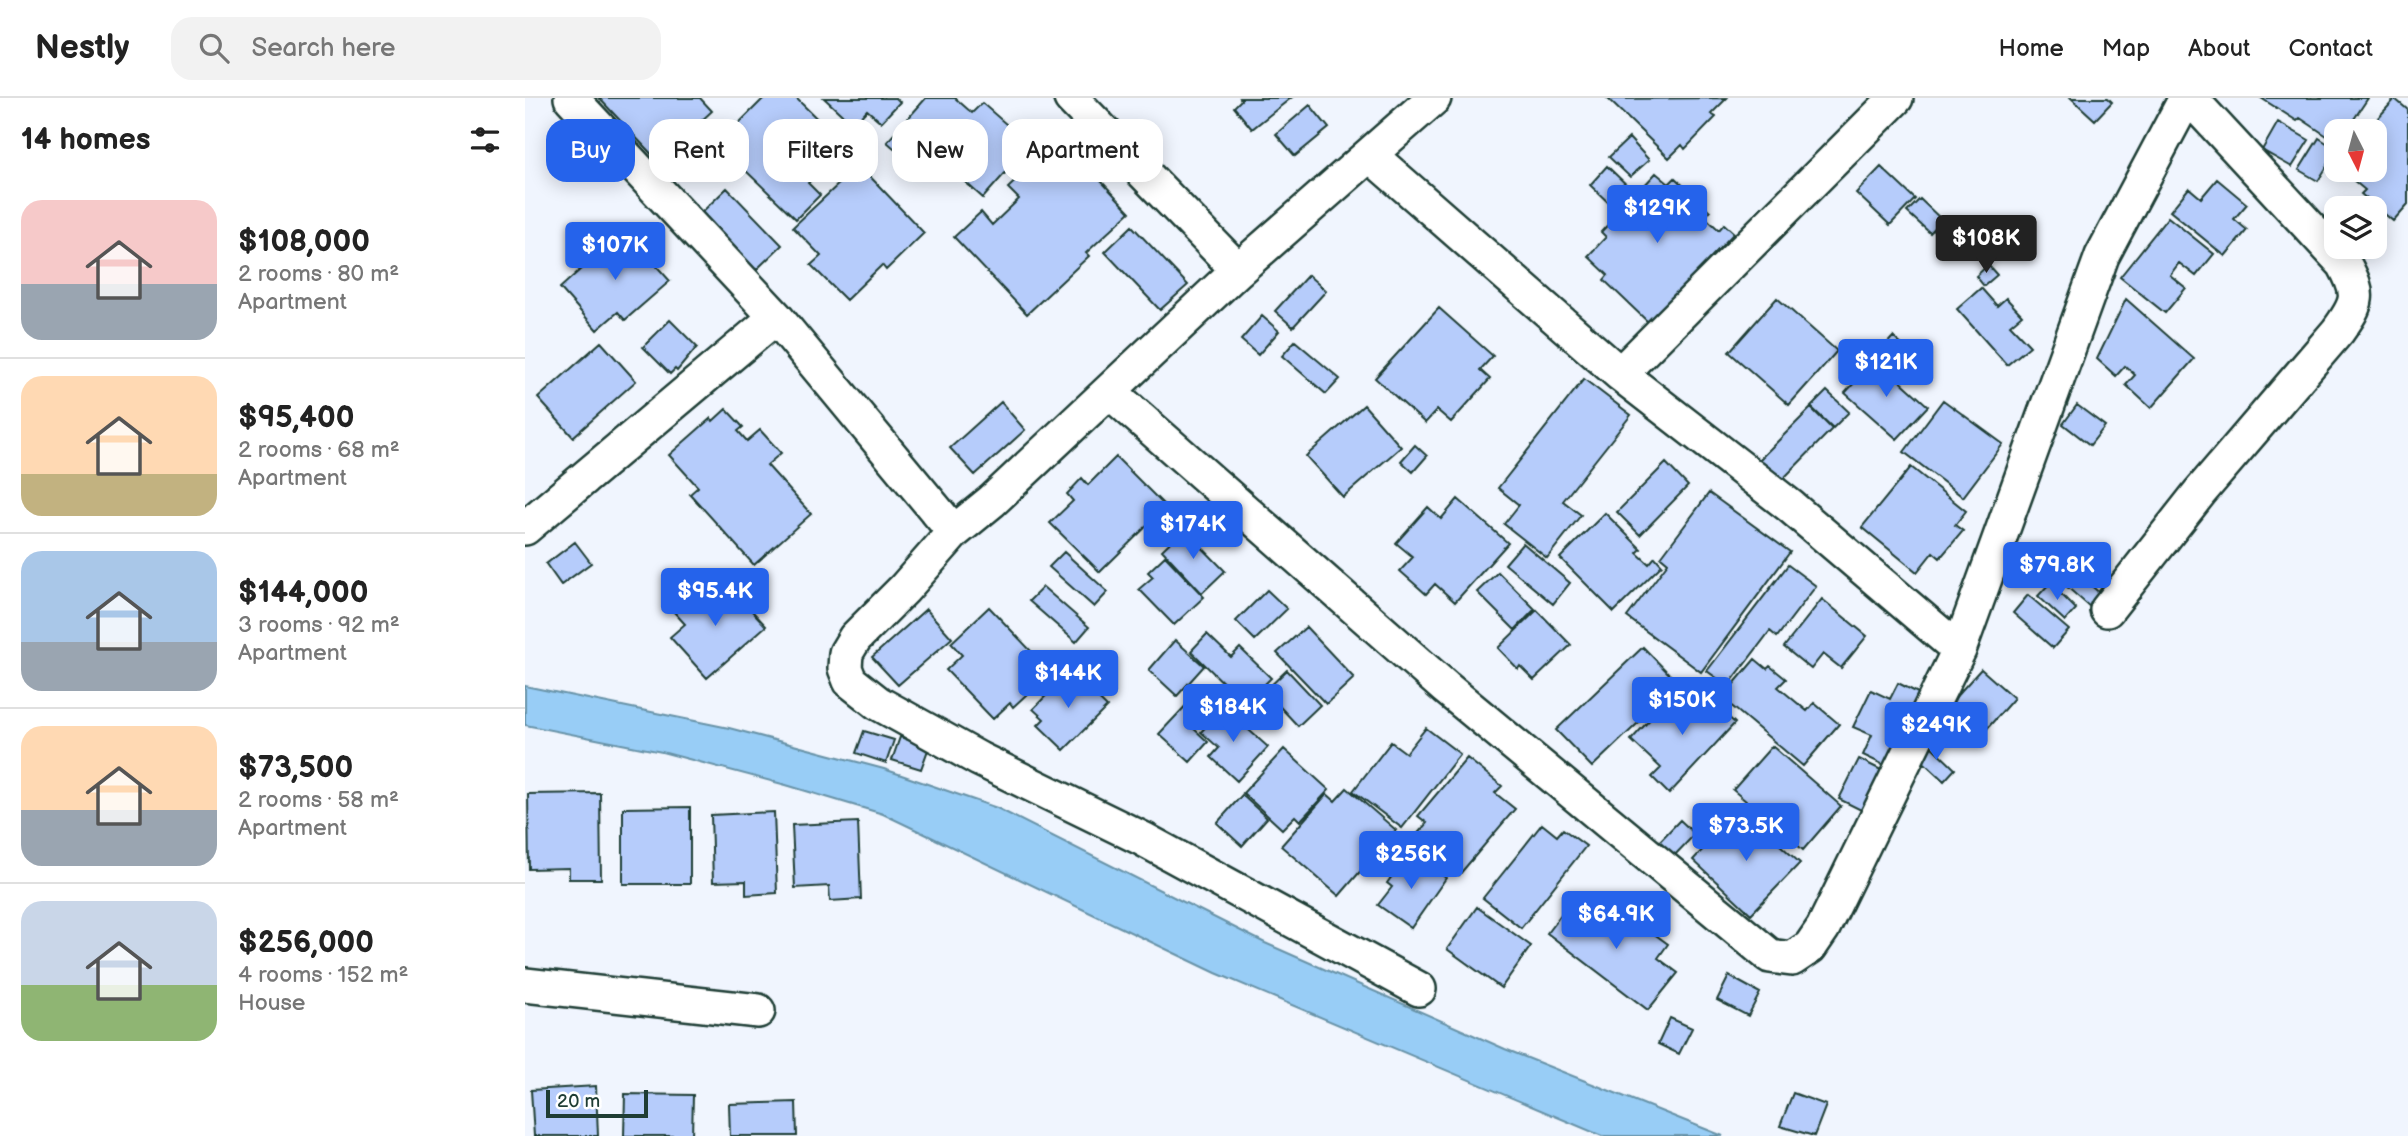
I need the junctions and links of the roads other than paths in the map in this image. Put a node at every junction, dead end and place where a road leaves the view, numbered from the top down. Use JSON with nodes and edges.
{"nodes":[{"id":1,"x":571,"y":98,"type":"edge"},
{"id":2,"x":1071,"y":98,"type":"edge"},
{"id":3,"x":1434,"y":98,"type":"edge"},
{"id":4,"x":1896,"y":98,"type":"edge"},
{"id":5,"x":2188,"y":98,"type":"edge"},
{"id":6,"x":1370,"y":156,"type":"junction"},
{"id":7,"x":1238,"y":270,"type":"junction"},
{"id":8,"x":776,"y":317,"type":"junction"},
{"id":9,"x":1620,"y":374,"type":"junction"},
{"id":10,"x":1110,"y":392,"type":"junction"},
{"id":11,"x":525,"y":528,"type":"edge"},
{"id":12,"x":954,"y":532,"type":"junction"},
{"id":13,"x":2107,"y":610,"type":"dead end"},
{"id":14,"x":1959,"y":650,"type":"junction"},
{"id":15,"x":525,"y":985,"type":"edge"},
{"id":16,"x":1419,"y":989,"type":"dead end"},
{"id":17,"x":758,"y":1011,"type":"dead end"}],
"edges":[{"from":1,"to":8,"type":"street"},
{"from":2,"to":7,"type":"street"},
{"from":3,"to":6,"type":"street"},
{"from":4,"to":9,"type":"street"},
{"from":5,"to":13,"type":"street"},
{"from":5,"to":14,"type":"street"},
{"from":6,"to":7,"type":"street"},
{"from":6,"to":9,"type":"street"},
{"from":7,"to":10,"type":"street"},
{"from":8,"to":11,"type":"street"},
{"from":8,"to":12,"type":"street"},
{"from":9,"to":14,"type":"street"},
{"from":10,"to":12,"type":"street"},
{"from":10,"to":14,"type":"street"},
{"from":12,"to":16,"type":"street"},
{"from":15,"to":17,"type":"street"}]}
